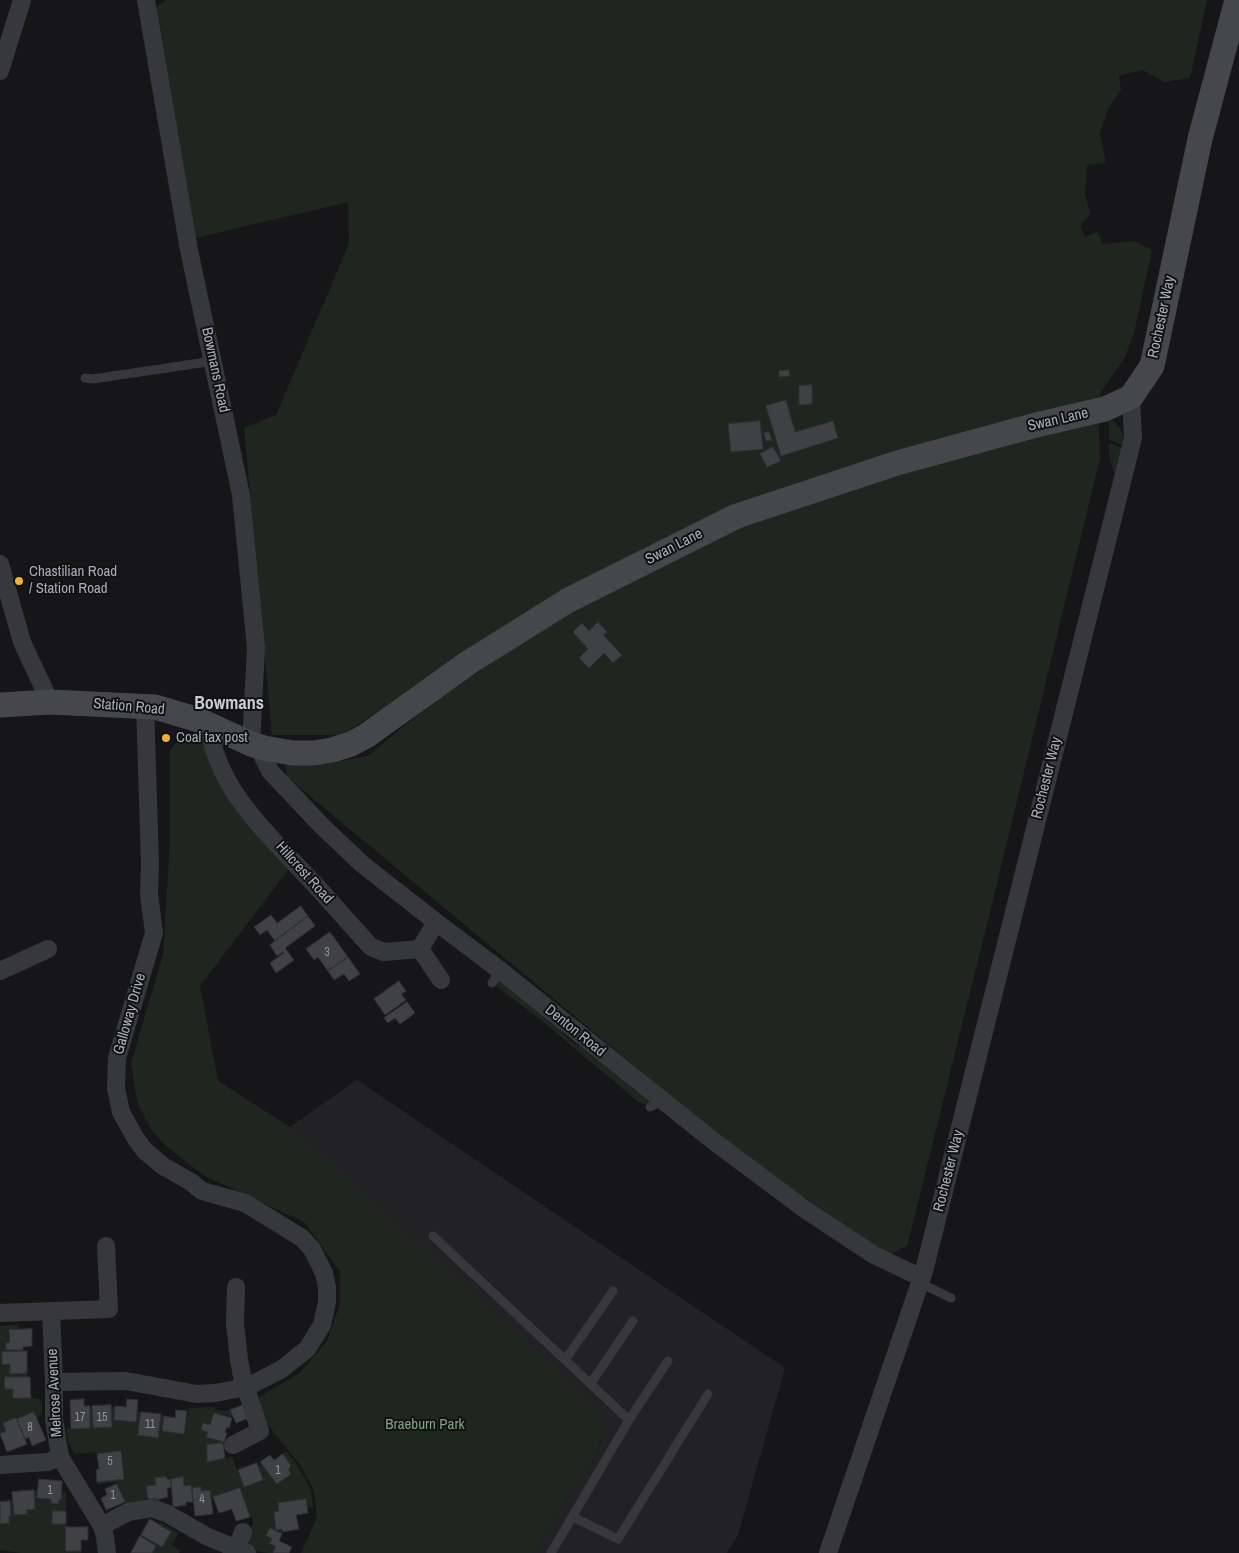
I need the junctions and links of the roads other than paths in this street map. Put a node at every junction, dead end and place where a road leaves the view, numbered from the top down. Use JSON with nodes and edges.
{"nodes":[{"id":1,"x":22,"y":0,"type":"edge"},
{"id":2,"x":146,"y":0,"type":"edge"},
{"id":3,"x":1237,"y":0,"type":"edge"},
{"id":4,"x":0,"y":71,"type":"edge"},
{"id":5,"x":213,"y":361,"type":"junction"},
{"id":6,"x":85,"y":378,"type":"dead end"},
{"id":7,"x":1131,"y":397,"type":"junction"},
{"id":8,"x":0,"y":564,"type":"edge"},
{"id":9,"x":50,"y":702,"type":"junction"},
{"id":10,"x":0,"y":705,"type":"edge"},
{"id":11,"x":145,"y":705,"type":"junction"},
{"id":12,"x":210,"y":724,"type":"junction"},
{"id":13,"x":258,"y":746,"type":"junction"},
{"id":14,"x":436,"y":922,"type":"junction"},
{"id":15,"x":48,"y":949,"type":"dead end"},
{"id":16,"x":420,"y":949,"type":"junction"},
{"id":17,"x":0,"y":971,"type":"edge"},
{"id":18,"x":440,"y":980,"type":"dead end"},
{"id":19,"x":433,"y":1236,"type":"dead end"},
{"id":20,"x":106,"y":1246,"type":"dead end"},
{"id":21,"x":921,"y":1280,"type":"junction"},
{"id":22,"x":236,"y":1287,"type":"dead end"},
{"id":23,"x":613,"y":1291,"type":"dead end"},
{"id":24,"x":951,"y":1298,"type":"dead end"},
{"id":25,"x":51,"y":1311,"type":"junction"},
{"id":26,"x":0,"y":1313,"type":"edge"},
{"id":27,"x":633,"y":1321,"type":"dead end"},
{"id":28,"x":565,"y":1360,"type":"junction"},
{"id":29,"x":668,"y":1361,"type":"dead end"},
{"id":30,"x":54,"y":1382,"type":"junction"},
{"id":31,"x":591,"y":1383,"type":"junction"},
{"id":32,"x":247,"y":1387,"type":"junction"},
{"id":33,"x":708,"y":1394,"type":"dead end"},
{"id":34,"x":629,"y":1420,"type":"junction"},
{"id":35,"x":233,"y":1445,"type":"dead end"},
{"id":36,"x":60,"y":1457,"type":"junction"},
{"id":37,"x":0,"y":1465,"type":"edge"},
{"id":38,"x":573,"y":1517,"type":"junction"},
{"id":39,"x":102,"y":1526,"type":"junction"},
{"id":40,"x":242,"y":1544,"type":"edge"},
{"id":41,"x":106,"y":1553,"type":"edge"},
{"id":42,"x":551,"y":1553,"type":"edge"},
{"id":43,"x":828,"y":1553,"type":"edge"}],
"edges":[{"from":1,"to":4,"type":"street"},
{"from":2,"to":5,"type":"street","name":"Bowmans Road"},
{"from":3,"to":7,"type":"street","name":"Rochester Way"},
{"from":5,"to":6,"type":"lane"},
{"from":5,"to":13,"type":"street","name":"Bowmans Road"},
{"from":7,"to":13,"type":"street","name":"Swan Lane"},
{"from":7,"to":21,"type":"street","name":"Rochester Way"},
{"from":8,"to":9,"type":"street"},
{"from":9,"to":10,"type":"street","name":"Station Road"},
{"from":9,"to":11,"type":"street","name":"Station Road"},
{"from":11,"to":12,"type":"street","name":"Station Road"},
{"from":11,"to":32,"type":"street","name":"Galloway Drive"},
{"from":12,"to":13,"type":"street","name":"Station Road"},
{"from":12,"to":16,"type":"street","name":"Hillcrest Road"},
{"from":13,"to":14,"type":"street","name":"Denton Road"},
{"from":14,"to":16,"type":"street"},
{"from":14,"to":21,"type":"street","name":"Denton Road"},
{"from":15,"to":17,"type":"street"},
{"from":16,"to":18,"type":"street"},
{"from":19,"to":28,"type":"lane"},
{"from":20,"to":25,"type":"street"},
{"from":21,"to":24,"type":"lane"},
{"from":21,"to":43,"type":"street","name":"Rochester Way"},
{"from":22,"to":32,"type":"street"},
{"from":23,"to":28,"type":"lane"},
{"from":25,"to":26,"type":"street"},
{"from":25,"to":30,"type":"street","name":"Melrose Avenue"},
{"from":27,"to":31,"type":"lane"},
{"from":28,"to":31,"type":"lane"},
{"from":29,"to":34,"type":"lane"},
{"from":30,"to":32,"type":"street","name":"Galloway Drive"},
{"from":30,"to":36,"type":"street","name":"Melrose Avenue"},
{"from":31,"to":34,"type":"lane"},
{"from":32,"to":35,"type":"street"},
{"from":33,"to":38,"type":"lane"},
{"from":34,"to":38,"type":"lane"},
{"from":36,"to":37,"type":"street"},
{"from":36,"to":39,"type":"street","name":"Melrose Avenue"},
{"from":38,"to":42,"type":"lane"},
{"from":39,"to":40,"type":"street"},
{"from":39,"to":41,"type":"street","name":"Melrose Avenue"}]}
